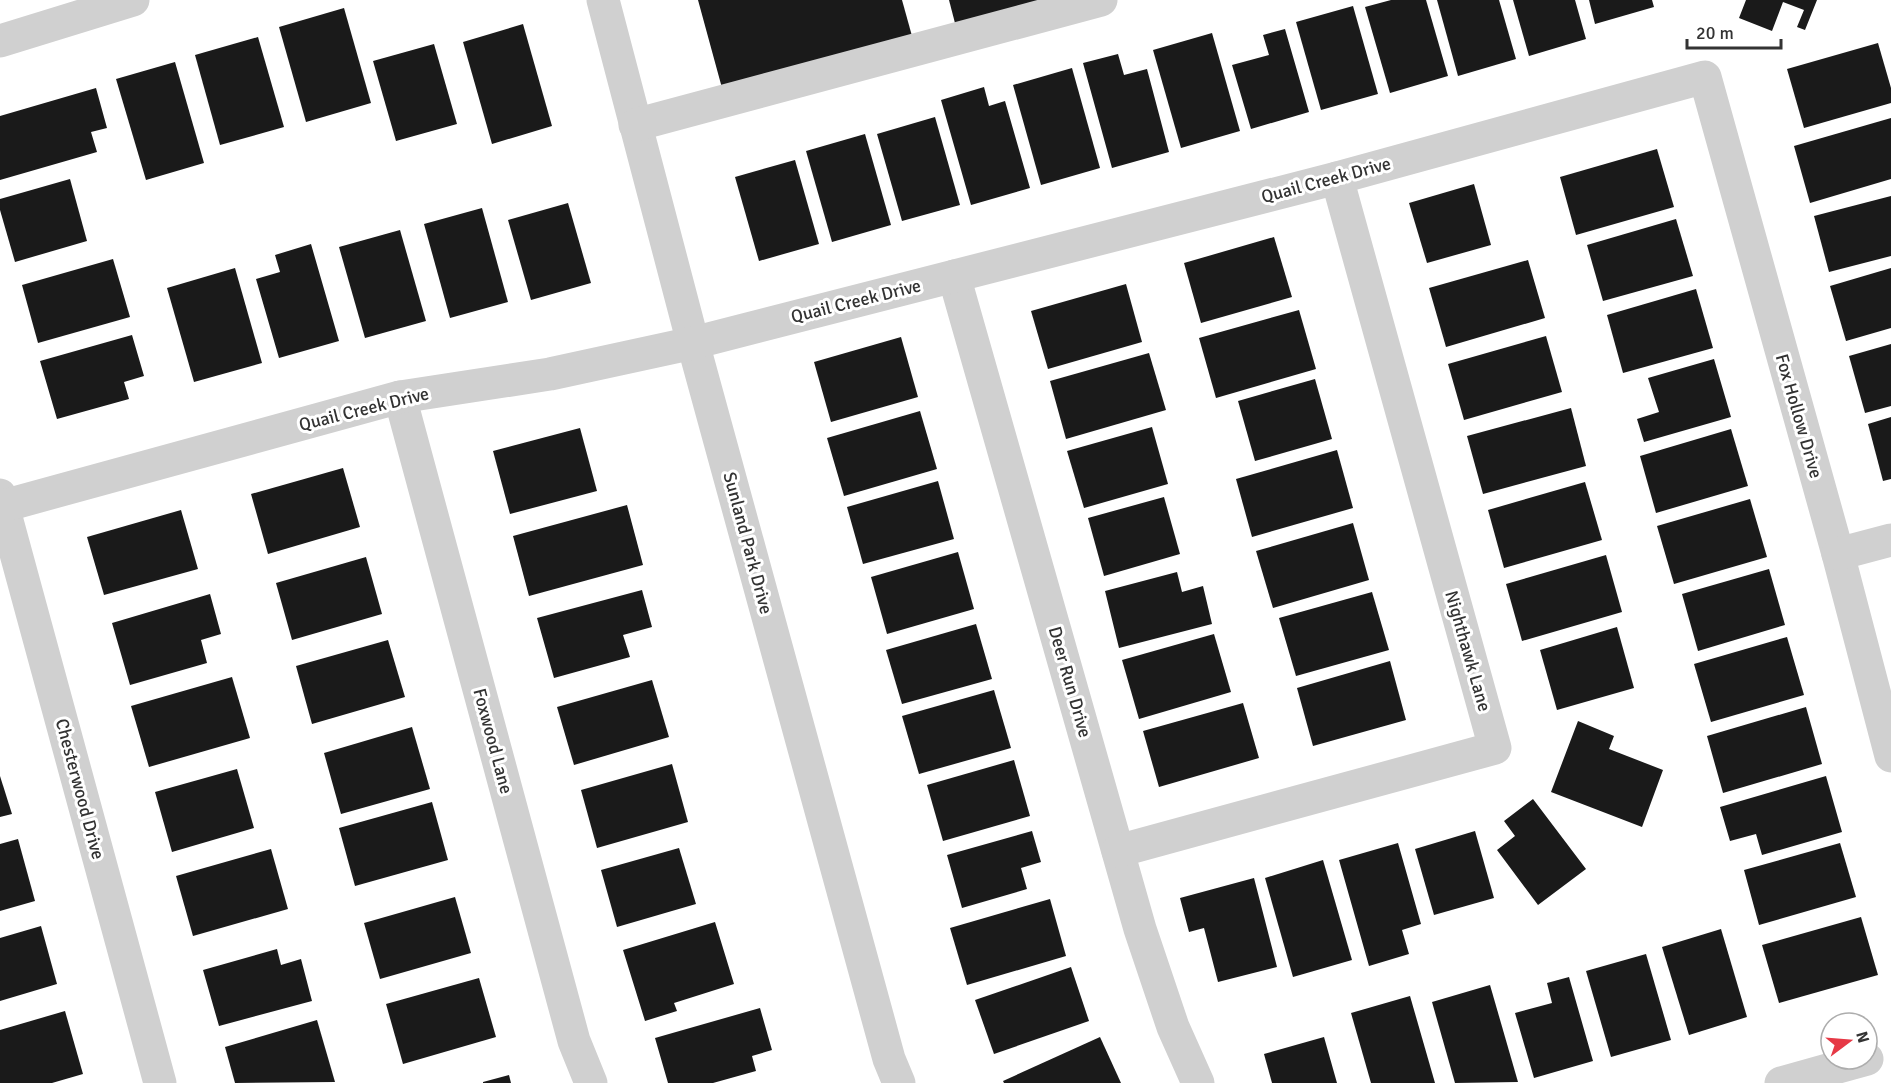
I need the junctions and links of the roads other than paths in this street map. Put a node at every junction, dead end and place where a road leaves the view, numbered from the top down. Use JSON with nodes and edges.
{"nodes":[{"id":1,"x":133,"y":0,"type":"edge"},
{"id":2,"x":603,"y":0,"type":"edge"},
{"id":3,"x":1101,"y":0,"type":"edge"},
{"id":4,"x":0,"y":41,"type":"edge"},
{"id":5,"x":1705,"y":77,"type":"joint"},
{"id":6,"x":635,"y":124,"type":"junction"},
{"id":7,"x":1336,"y":178,"type":"junction"},
{"id":8,"x":954,"y":276,"type":"junction"},
{"id":9,"x":693,"y":343,"type":"junction"},
{"id":10,"x":400,"y":397,"type":"junction"},
{"id":11,"x":2,"y":501,"type":"edge"},
{"id":12,"x":1891,"y":540,"type":"edge"},
{"id":13,"x":1838,"y":554,"type":"junction"},
{"id":14,"x":1891,"y":756,"type":"edge"},
{"id":15,"x":1118,"y":851,"type":"junction"},
{"id":16,"x":1824,"y":1071,"type":"edge"},
{"id":17,"x":160,"y":1083,"type":"edge"},
{"id":18,"x":591,"y":1083,"type":"edge"},
{"id":19,"x":899,"y":1083,"type":"edge"},
{"id":20,"x":1198,"y":1083,"type":"edge"},
{"id":21,"x":1781,"y":1083,"type":"edge"}],
"edges":[{"from":1,"to":4,"type":"street"},
{"from":2,"to":6,"type":"street","name":"Sunland Park Drive"},
{"from":3,"to":6,"type":"street"},
{"from":5,"to":7,"type":"street","name":"Quail Creek Drive"},
{"from":5,"to":13,"type":"street","name":"Fox Hollow Drive"},
{"from":6,"to":9,"type":"street","name":"Sunland Park Drive"},
{"from":7,"to":8,"type":"street","name":"Quail Creek Drive"},
{"from":7,"to":15,"type":"street","name":"Nighthawk Lane"},
{"from":8,"to":9,"type":"street","name":"Quail Creek Drive"},
{"from":8,"to":15,"type":"street","name":"Deer Run Drive"},
{"from":9,"to":10,"type":"street","name":"Quail Creek Drive"},
{"from":9,"to":19,"type":"street","name":"Sunland Park Drive"},
{"from":10,"to":11,"type":"street","name":"Quail Creek Drive"},
{"from":10,"to":18,"type":"street","name":"Foxwood Lane"},
{"from":11,"to":17,"type":"street","name":"Chesterwood Drive"},
{"from":12,"to":13,"type":"street"},
{"from":13,"to":14,"type":"street","name":"Fox Hollow Drive"},
{"from":15,"to":20,"type":"street","name":"Deer Run Drive"},
{"from":16,"to":21,"type":"street"}]}
